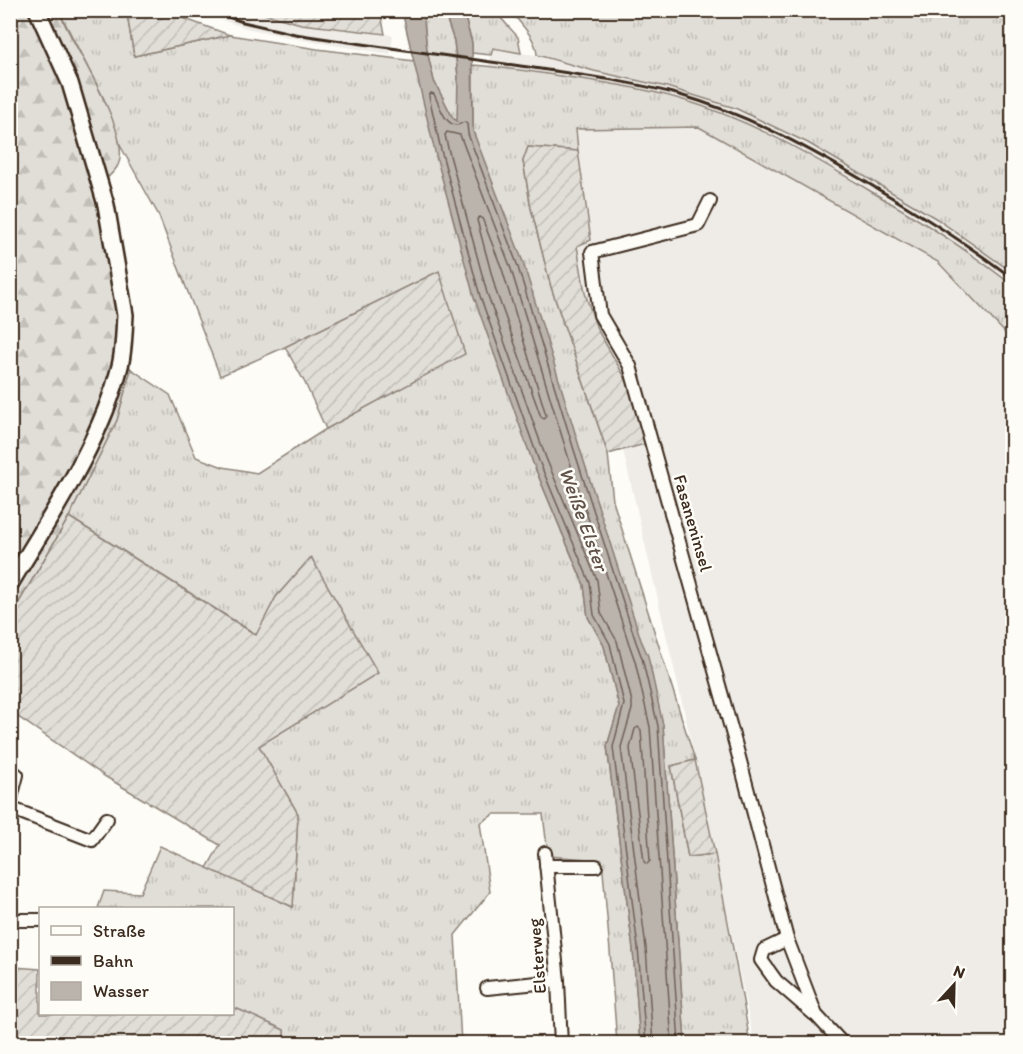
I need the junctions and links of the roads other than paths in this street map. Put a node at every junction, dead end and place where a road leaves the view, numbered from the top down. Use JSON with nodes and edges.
{"nodes":[{"id":1,"x":36,"y":10,"type":"edge"},
{"id":2,"x":710,"y":201,"type":"dead end"},
{"id":3,"x":10,"y":584,"type":"edge"},
{"id":4,"x":10,"y":769,"type":"edge"},
{"id":5,"x":10,"y":802,"type":"edge"},
{"id":6,"x":10,"y":808,"type":"edge"},
{"id":7,"x":108,"y":819,"type":"dead end"},
{"id":8,"x":596,"y":866,"type":"dead end"},
{"id":9,"x":10,"y":920,"type":"edge"},
{"id":10,"x":39,"y":920,"type":"edge"},
{"id":11,"x":788,"y":939,"type":"junction"},
{"id":12,"x":558,"y":981,"type":"junction"},
{"id":13,"x":487,"y":988,"type":"dead end"},
{"id":14,"x":816,"y":1016,"type":"junction"},
{"id":15,"x":561,"y":1044,"type":"edge"},
{"id":16,"x":843,"y":1044,"type":"edge"}],
"edges":[{"from":1,"to":3,"type":"main road"},
{"from":2,"to":11,"type":"street","name":"Fasaneninsel"},
{"from":4,"to":5,"type":"street"},
{"from":6,"to":7,"type":"street"},
{"from":8,"to":12,"type":"street","name":"Elsterweg"},
{"from":9,"to":10,"type":"street"},
{"from":11,"to":14,"type":"street","name":"Fasaneninsel"},
{"from":11,"to":14,"type":"street","name":"Fasaneninsel"},
{"from":12,"to":13,"type":"street"},
{"from":12,"to":15,"type":"street","name":"Elsterweg"},
{"from":14,"to":16,"type":"street","name":"Fasaneninsel"}]}
